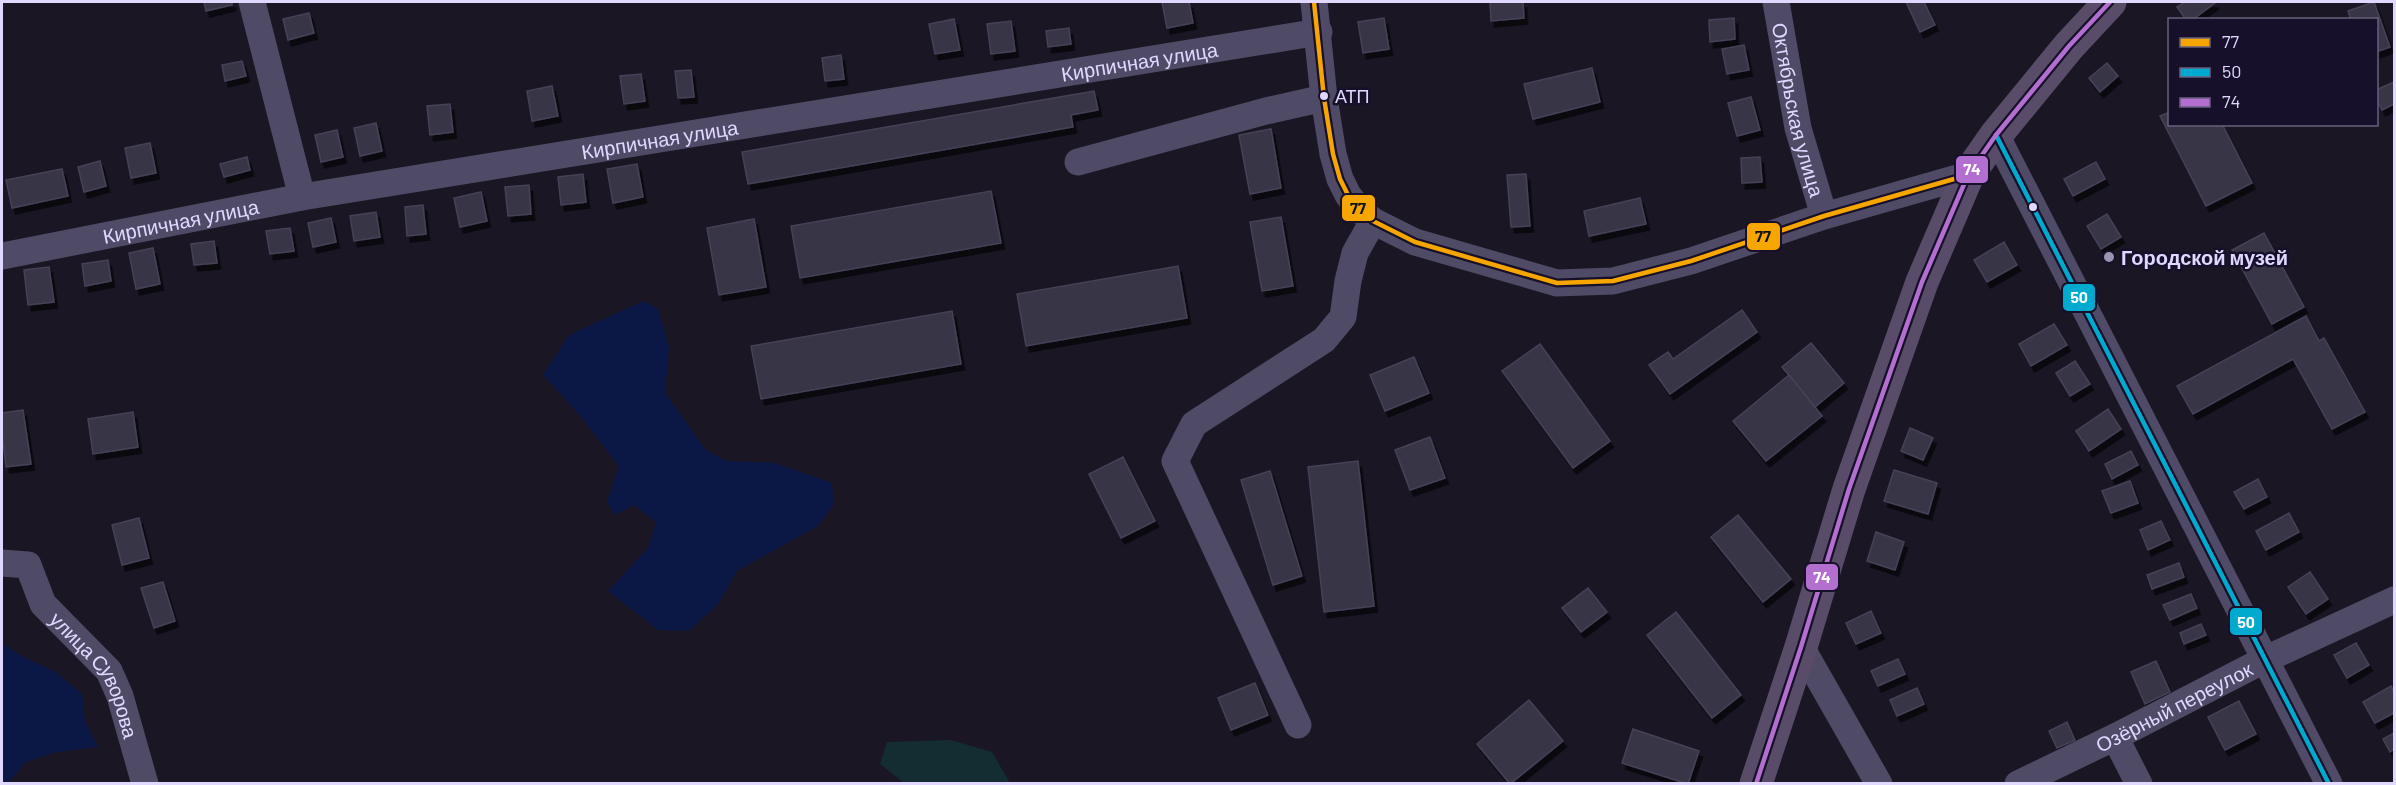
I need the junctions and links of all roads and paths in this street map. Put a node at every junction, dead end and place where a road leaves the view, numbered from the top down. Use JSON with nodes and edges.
{"nodes":[{"id":1,"x":252,"y":2,"type":"edge"},
{"id":2,"x":1314,"y":2,"type":"edge"},
{"id":3,"x":1776,"y":2,"type":"edge"},
{"id":4,"x":2110,"y":2,"type":"edge"},
{"id":5,"x":1319,"y":32,"type":"junction"},
{"id":6,"x":1324,"y":98,"type":"junction"},
{"id":7,"x":1996,"y":135,"type":"junction"},
{"id":8,"x":1078,"y":162,"type":"dead end"},
{"id":9,"x":1968,"y":175,"type":"junction"},
{"id":10,"x":302,"y":197,"type":"junction"},
{"id":11,"x":1824,"y":216,"type":"junction"},
{"id":12,"x":1373,"y":221,"type":"junction"},
{"id":13,"x":2,"y":256,"type":"edge"},
{"id":14,"x":2,"y":563,"type":"edge"},
{"id":15,"x":2394,"y":600,"type":"edge"},
{"id":16,"x":1801,"y":647,"type":"junction"},
{"id":17,"x":2264,"y":660,"type":"junction"},
{"id":18,"x":1298,"y":725,"type":"dead end"},
{"id":19,"x":2115,"y":737,"type":"junction"},
{"id":20,"x":145,"y":783,"type":"edge"},
{"id":21,"x":1756,"y":783,"type":"edge"},
{"id":22,"x":1879,"y":783,"type":"edge"},
{"id":23,"x":2018,"y":783,"type":"edge"},
{"id":24,"x":2139,"y":783,"type":"edge"},
{"id":25,"x":2329,"y":783,"type":"edge"}],
"edges":[{"from":1,"to":10,"type":"street"},
{"from":2,"to":5,"type":"street"},
{"from":3,"to":11,"type":"street","name":"Октябрьская улица"},
{"from":4,"to":7,"type":"main road"},
{"from":5,"to":6,"type":"street"},
{"from":5,"to":10,"type":"street","name":"Кирпичная улица"},
{"from":6,"to":8,"type":"street"},
{"from":6,"to":12,"type":"street"},
{"from":7,"to":9,"type":"main road"},
{"from":7,"to":17,"type":"street"},
{"from":9,"to":11,"type":"street"},
{"from":9,"to":16,"type":"main road"},
{"from":10,"to":13,"type":"street","name":"Кирпичная улица"},
{"from":11,"to":12,"type":"street"},
{"from":12,"to":18,"type":"street"},
{"from":14,"to":20,"type":"street","name":"улица Суворова"},
{"from":15,"to":17,"type":"street","name":"Озёрный переулок"},
{"from":16,"to":21,"type":"main road"},
{"from":16,"to":22,"type":"street"},
{"from":17,"to":19,"type":"street","name":"Озёрный переулок"},
{"from":17,"to":25,"type":"street"},
{"from":19,"to":23,"type":"street","name":"Озёрный переулок"},
{"from":19,"to":24,"type":"street"}]}
